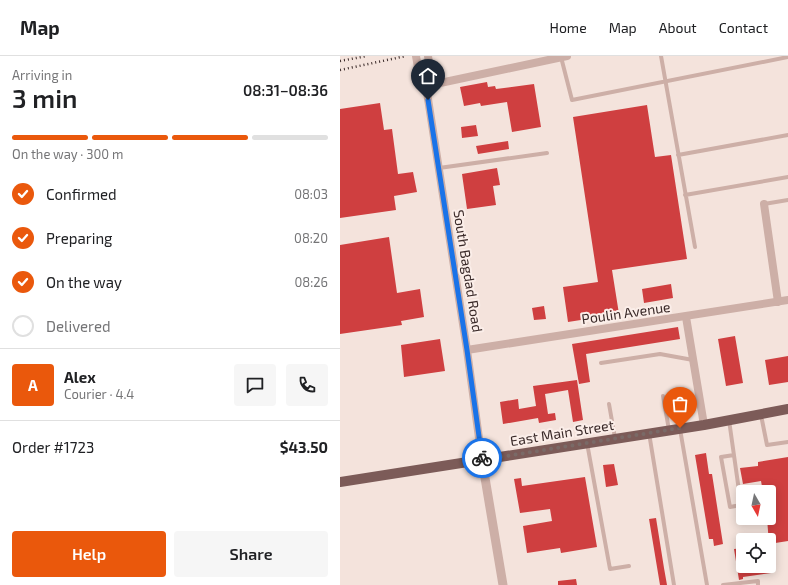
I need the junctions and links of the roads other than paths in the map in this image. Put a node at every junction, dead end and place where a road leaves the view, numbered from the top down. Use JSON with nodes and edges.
{"nodes":[{"id":1,"x":416,"y":56,"type":"edge"},
{"id":2,"x":428,"y":56,"type":"edge"},
{"id":3,"x":661,"y":56,"type":"edge"},
{"id":4,"x":564,"y":57,"type":"edge"},
{"id":5,"x":788,"y":57,"type":"edge"},
{"id":6,"x":665,"y":81,"type":"junction"},
{"id":7,"x":426,"y":86,"type":"junction"},
{"id":8,"x":788,"y":135,"type":"edge"},
{"id":9,"x":547,"y":153,"type":"dead end"},
{"id":10,"x":678,"y":155,"type":"junction"},
{"id":11,"x":439,"y":168,"type":"junction"},
{"id":12,"x":788,"y":177,"type":"edge"},
{"id":13,"x":685,"y":195,"type":"junction"},
{"id":14,"x":788,"y":200,"type":"edge"},
{"id":15,"x":764,"y":204,"type":"joint"},
{"id":16,"x":695,"y":247,"type":"dead end"},
{"id":17,"x":788,"y":300,"type":"edge"},
{"id":18,"x":778,"y":302,"type":"junction"},
{"id":19,"x":686,"y":317,"type":"junction"},
{"id":20,"x":467,"y":350,"type":"junction"},
{"id":21,"x":693,"y":360,"type":"junction"},
{"id":22,"x":601,"y":363,"type":"dead end"},
{"id":23,"x":663,"y":396,"type":"dead end"},
{"id":24,"x":609,"y":404,"type":"dead end"},
{"id":25,"x":788,"y":410,"type":"edge"},
{"id":26,"x":760,"y":414,"type":"junction"},
{"id":27,"x":729,"y":420,"type":"junction"},
{"id":28,"x":704,"y":425,"type":"junction"},
{"id":29,"x":680,"y":428,"type":"junction"},
{"id":30,"x":669,"y":430,"type":"junction"},
{"id":31,"x":649,"y":433,"type":"junction"},
{"id":32,"x":615,"y":439,"type":"junction"},
{"id":33,"x":788,"y":442,"type":"edge"},
{"id":34,"x":586,"y":443,"type":"junction"},
{"id":35,"x":734,"y":455,"type":"junction"},
{"id":36,"x":482,"y":460,"type":"junction"},
{"id":37,"x":340,"y":482,"type":"edge"},
{"id":38,"x":629,"y":566,"type":"dead end"},
{"id":39,"x":503,"y":585,"type":"edge"},
{"id":40,"x":674,"y":585,"type":"edge"},
{"id":41,"x":708,"y":585,"type":"edge"},
{"id":42,"x":723,"y":585,"type":"edge"},
{"id":43,"x":758,"y":585,"type":"edge"}],
"edges":[{"from":1,"to":7,"type":"street","name":"South Bagdad Road"},
{"from":2,"to":7,"type":"street","name":"South Bagdad Road"},
{"from":3,"to":6,"type":"lane"},
{"from":4,"to":6,"type":"lane"},
{"from":4,"to":7,"type":"street"},
{"from":5,"to":6,"type":"lane"},
{"from":6,"to":10,"type":"lane"},
{"from":7,"to":11,"type":"street","name":"South Bagdad Road"},
{"from":8,"to":10,"type":"lane"},
{"from":9,"to":11,"type":"lane"},
{"from":10,"to":13,"type":"lane"},
{"from":11,"to":20,"type":"street","name":"South Bagdad Road"},
{"from":12,"to":13,"type":"lane"},
{"from":13,"to":16,"type":"lane"},
{"from":14,"to":15,"type":"lane"},
{"from":15,"to":18,"type":"street"},
{"from":17,"to":18,"type":"street","name":"Poulin Avenue"},
{"from":18,"to":19,"type":"street","name":"Poulin Avenue"},
{"from":19,"to":20,"type":"street","name":"Poulin Avenue"},
{"from":19,"to":21,"type":"street"},
{"from":20,"to":36,"type":"street","name":"South Bagdad Road"},
{"from":21,"to":22,"type":"lane"},
{"from":21,"to":28,"type":"street"},
{"from":23,"to":30,"type":"lane"},
{"from":24,"to":32,"type":"lane"},
{"from":25,"to":26,"type":"main road","name":"East Main Street"},
{"from":26,"to":27,"type":"main road","name":"East Main Street"},
{"from":26,"to":33,"type":"lane"},
{"from":27,"to":28,"type":"main road","name":"East Main Street"},
{"from":27,"to":35,"type":"lane"},
{"from":28,"to":29,"type":"main road","name":"East Main Street"},
{"from":29,"to":30,"type":"main road","name":"East Main Street"},
{"from":29,"to":41,"type":"lane"},
{"from":30,"to":31,"type":"main road","name":"East Main Street"},
{"from":31,"to":32,"type":"main road","name":"East Main Street"},
{"from":31,"to":40,"type":"lane"},
{"from":32,"to":34,"type":"main road","name":"East Main Street"},
{"from":34,"to":36,"type":"main road","name":"East Main Street"},
{"from":34,"to":38,"type":"lane"},
{"from":35,"to":35,"type":"lane"},
{"from":36,"to":37,"type":"main road","name":"East Main Street"},
{"from":36,"to":39,"type":"street"},
{"from":42,"to":43,"type":"lane"}]}
